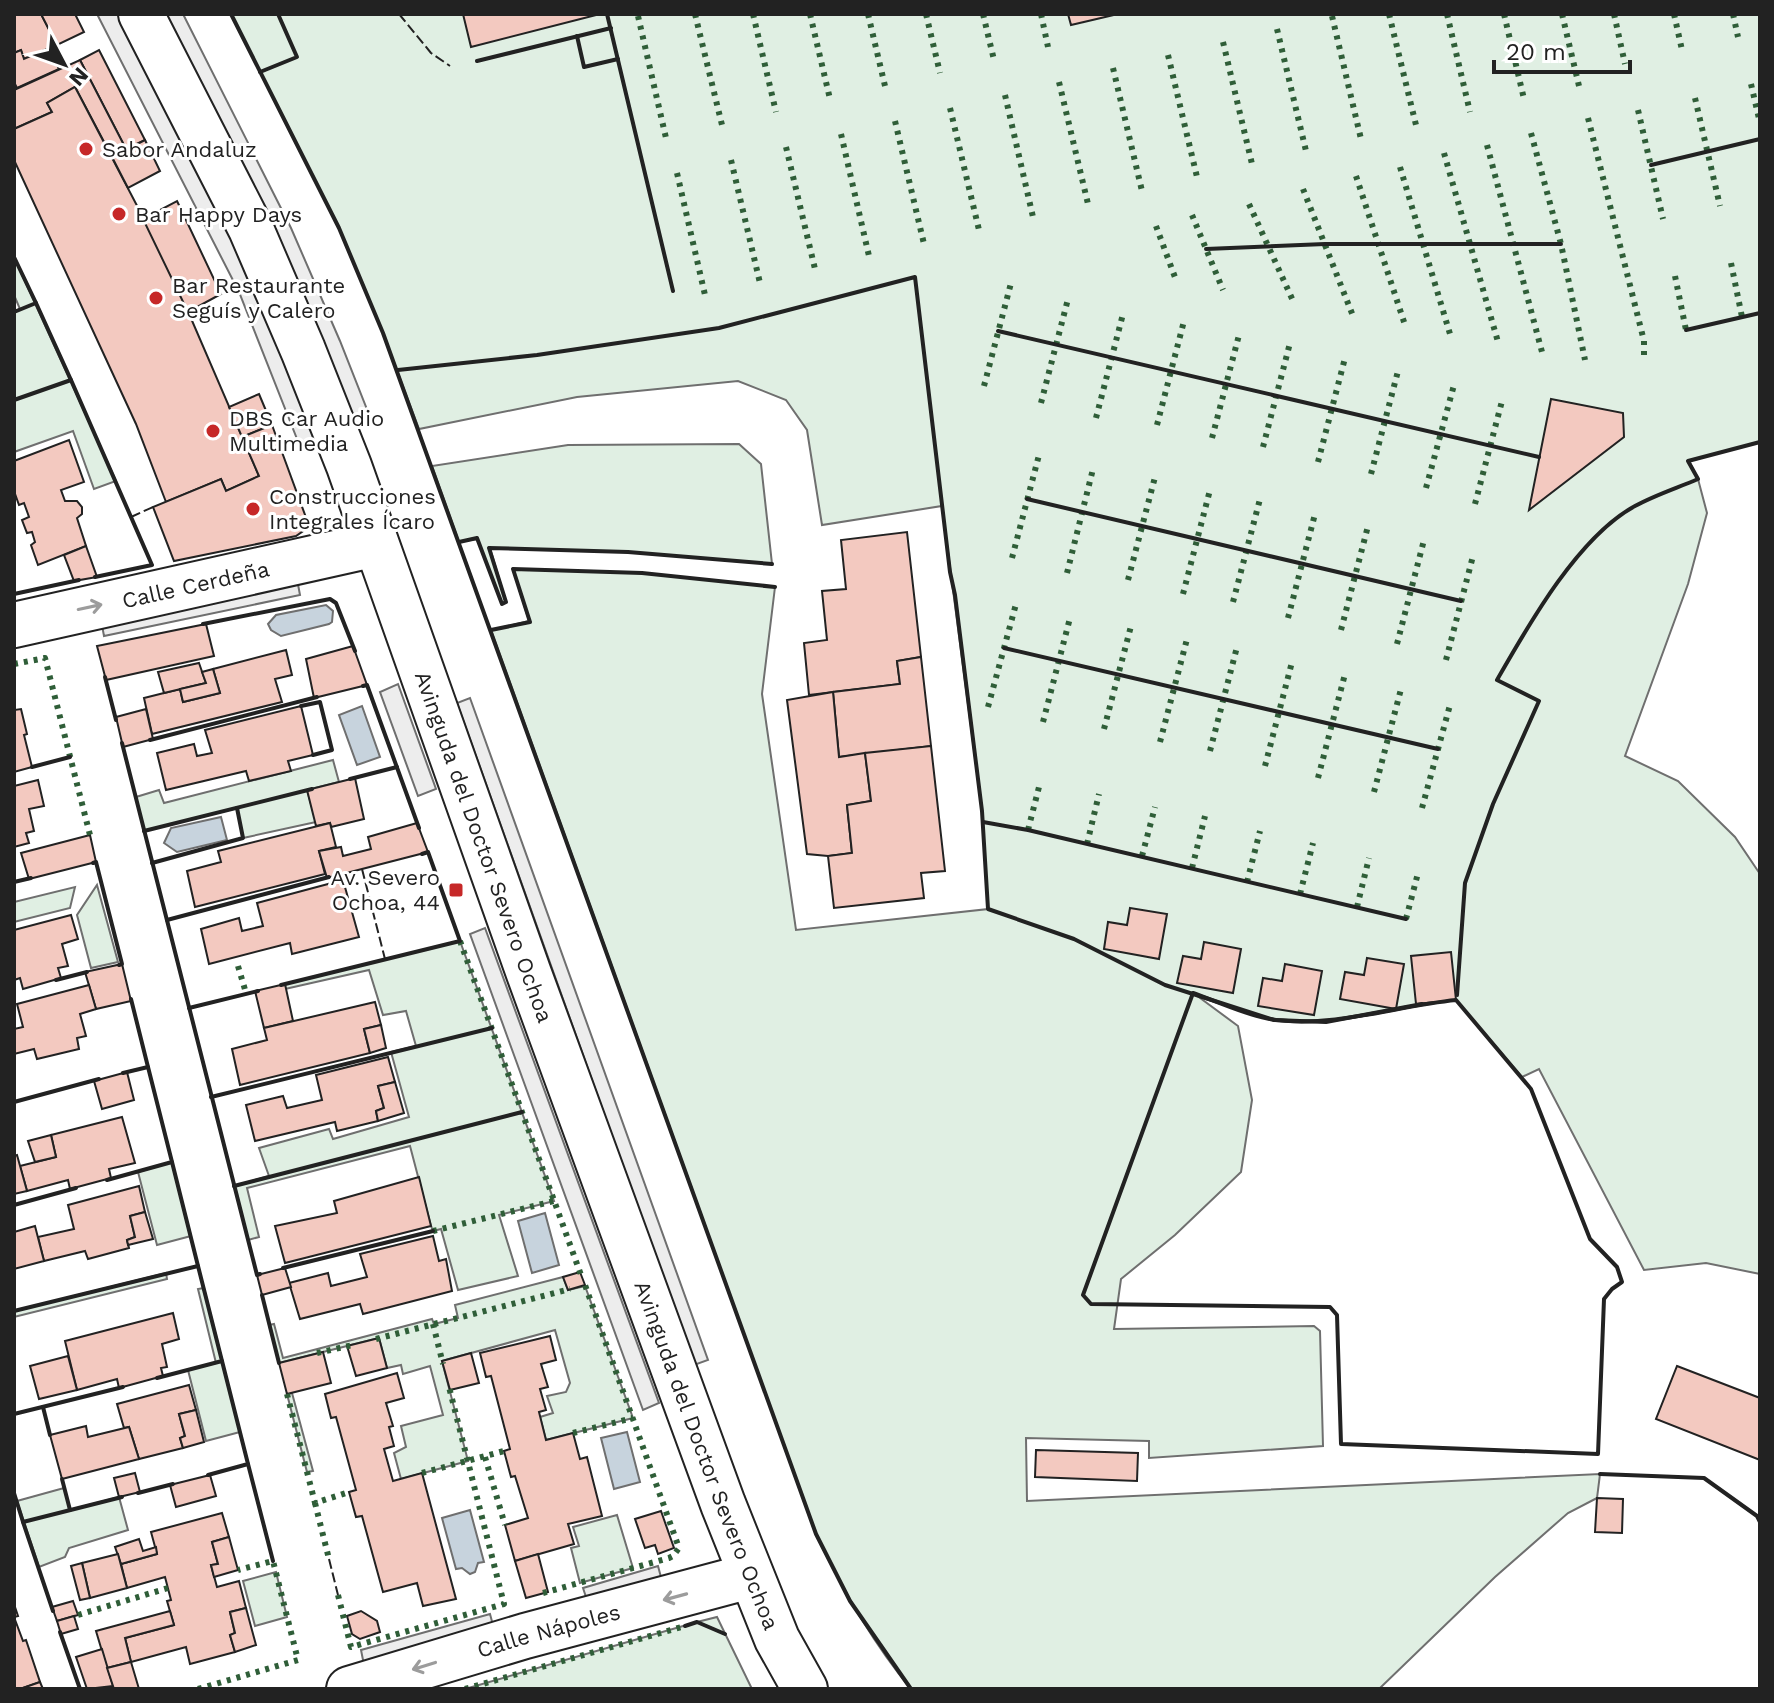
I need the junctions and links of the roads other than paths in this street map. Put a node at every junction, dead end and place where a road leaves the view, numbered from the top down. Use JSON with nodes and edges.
{"nodes":[{"id":1,"x":141,"y":14,"type":"edge"},
{"id":2,"x":376,"y":544,"type":"junction"},
{"id":3,"x":14,"y":625,"type":"edge"},
{"id":4,"x":750,"y":1576,"type":"junction"},
{"id":5,"x":349,"y":1689,"type":"edge"},
{"id":6,"x":805,"y":1689,"type":"edge"}],
"edges":[{"from":1,"to":2,"type":"street","name":"Avinguda del Doctor Severo Ochoa"},
{"from":3,"to":2,"type":"street","name":"Calle Cerdeña","one_way":true},
{"from":2,"to":4,"type":"street","name":"Avinguda del Doctor Severo Ochoa"},
{"from":4,"to":5,"type":"street","name":"Calle Nápoles","one_way":true},
{"from":4,"to":6,"type":"street","name":"Avinguda del Doctor Severo Ochoa"}]}
